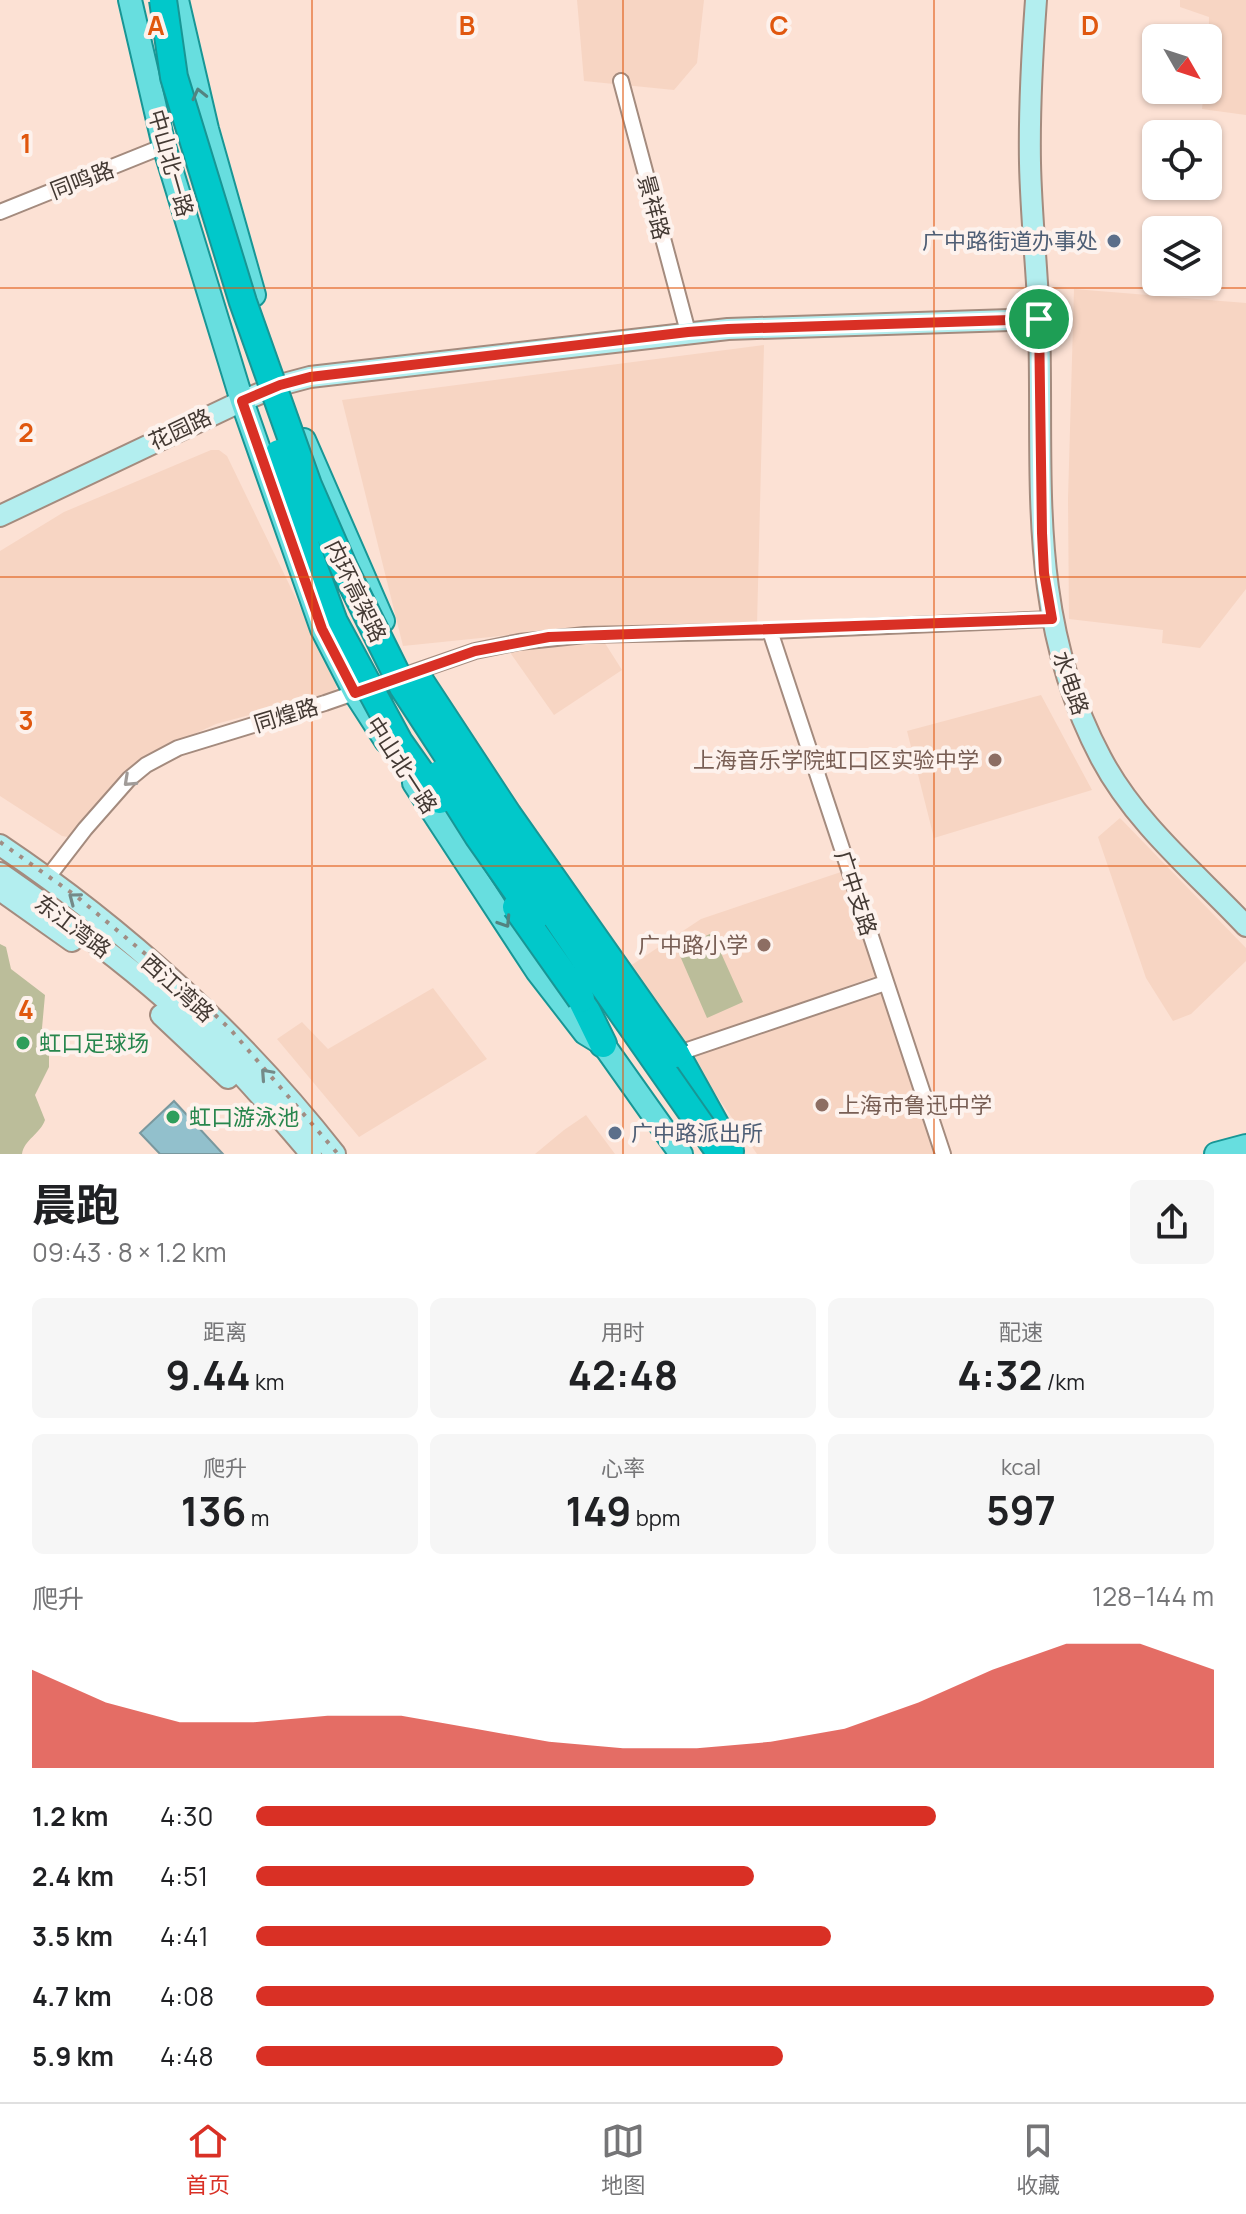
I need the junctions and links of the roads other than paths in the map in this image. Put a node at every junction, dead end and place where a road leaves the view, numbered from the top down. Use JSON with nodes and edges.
{"nodes":[{"id":1,"x":130,"y":0,"type":"edge"},
{"id":2,"x":148,"y":0,"type":"edge"},
{"id":3,"x":163,"y":0,"type":"edge"},
{"id":4,"x":177,"y":0,"type":"edge"},
{"id":5,"x":1036,"y":0,"type":"edge"},
{"id":6,"x":621,"y":81,"type":"dead end"},
{"id":7,"x":164,"y":146,"type":"junction"},
{"id":8,"x":0,"y":212,"type":"edge"},
{"id":9,"x":1039,"y":319,"type":"junction"},
{"id":10,"x":688,"y":332,"type":"junction"},
{"id":11,"x":280,"y":385,"type":"junction"},
{"id":12,"x":242,"y":401,"type":"junction"},
{"id":13,"x":271,"y":427,"type":"junction"},
{"id":14,"x":0,"y":516,"type":"edge"},
{"id":15,"x":345,"y":570,"type":"junction"},
{"id":16,"x":1052,"y":619,"type":"junction"},
{"id":17,"x":770,"y":631,"type":"junction"},
{"id":18,"x":406,"y":673,"type":"junction"},
{"id":19,"x":355,"y":693,"type":"junction"},
{"id":20,"x":0,"y":845,"type":"edge"},
{"id":21,"x":0,"y":873,"type":"edge"},
{"id":22,"x":48,"y":877,"type":"junction"},
{"id":23,"x":0,"y":890,"type":"edge"},
{"id":24,"x":1246,"y":926,"type":"edge"},
{"id":25,"x":885,"y":983,"type":"junction"},
{"id":26,"x":603,"y":1044,"type":"junction"},
{"id":27,"x":676,"y":1054,"type":"junction"},
{"id":28,"x":1246,"y":1146,"type":"edge"},
{"id":29,"x":295,"y":1154,"type":"edge"},
{"id":30,"x":311,"y":1154,"type":"edge"},
{"id":31,"x":335,"y":1154,"type":"edge"},
{"id":32,"x":681,"y":1154,"type":"edge"},
{"id":33,"x":704,"y":1154,"type":"edge"},
{"id":34,"x":721,"y":1154,"type":"edge"},
{"id":35,"x":732,"y":1154,"type":"edge"},
{"id":36,"x":943,"y":1154,"type":"edge"},
{"id":37,"x":1216,"y":1154,"type":"edge"}],
"edges":[{"from":1,"to":7,"type":"main road","name":"中山北一路"},
{"from":2,"to":13,"type":"highway","name":"内环高架路"},
{"from":3,"to":15,"type":"highway","name":"内环高架路","bridge":true},
{"from":11,"to":4,"type":"main road","name":"中山北一路","one_way":true},
{"from":5,"to":9,"type":"main road","name":"水电路"},
{"from":6,"to":10,"type":"street","name":"景祥路"},
{"from":7,"to":8,"type":"street","name":"同鸣路"},
{"from":7,"to":12,"type":"main road","name":"中山北一路"},
{"from":9,"to":10,"type":"main road","name":"花园路"},
{"from":9,"to":16,"type":"main road","name":"水电路"},
{"from":10,"to":11,"type":"main road","name":"花园路"},
{"from":11,"to":12,"type":"main road","name":"花园路"},
{"from":11,"to":18,"type":"main road","name":"中山北一路"},
{"from":12,"to":14,"type":"main road","name":"花园路"},
{"from":12,"to":19,"type":"main road","name":"中山北一路"},
{"from":13,"to":26,"type":"highway","bridge":true},
{"from":13,"to":33,"type":"highway","name":"内环高架路","bridge":true},
{"from":15,"to":27,"type":"highway","bridge":true},
{"from":15,"to":34,"type":"highway","name":"内环高架路","bridge":true},
{"from":16,"to":17,"type":"street","name":"同煌路"},
{"from":16,"to":24,"type":"main road","name":"水电路"},
{"from":17,"to":18,"type":"street","name":"同煌路"},
{"from":17,"to":25,"type":"street","name":"广中支路"},
{"from":18,"to":19,"type":"street","name":"同煌路"},
{"from":18,"to":35,"type":"main road","name":"中山北一路"},
{"from":19,"to":22,"type":"street","name":"同煌路","one_way":true},
{"from":19,"to":26,"type":"main road","name":"中山北一路","one_way":true},
{"from":20,"to":22,"type":"main road","name":"西江湾路"},
{"from":21,"to":30,"type":"main road","name":"东江湾路"},
{"from":31,"to":22,"type":"main road","name":"西江湾路","one_way":true},
{"from":23,"to":29,"type":"main road","name":"东江湾路"},
{"from":25,"to":27,"type":"street"},
{"from":25,"to":36,"type":"street","name":"广中支路"},
{"from":26,"to":32,"type":"main road","name":"中山北一路"},
{"from":27,"to":35,"type":"highway"},
{"from":28,"to":37,"type":"main road"}]}
